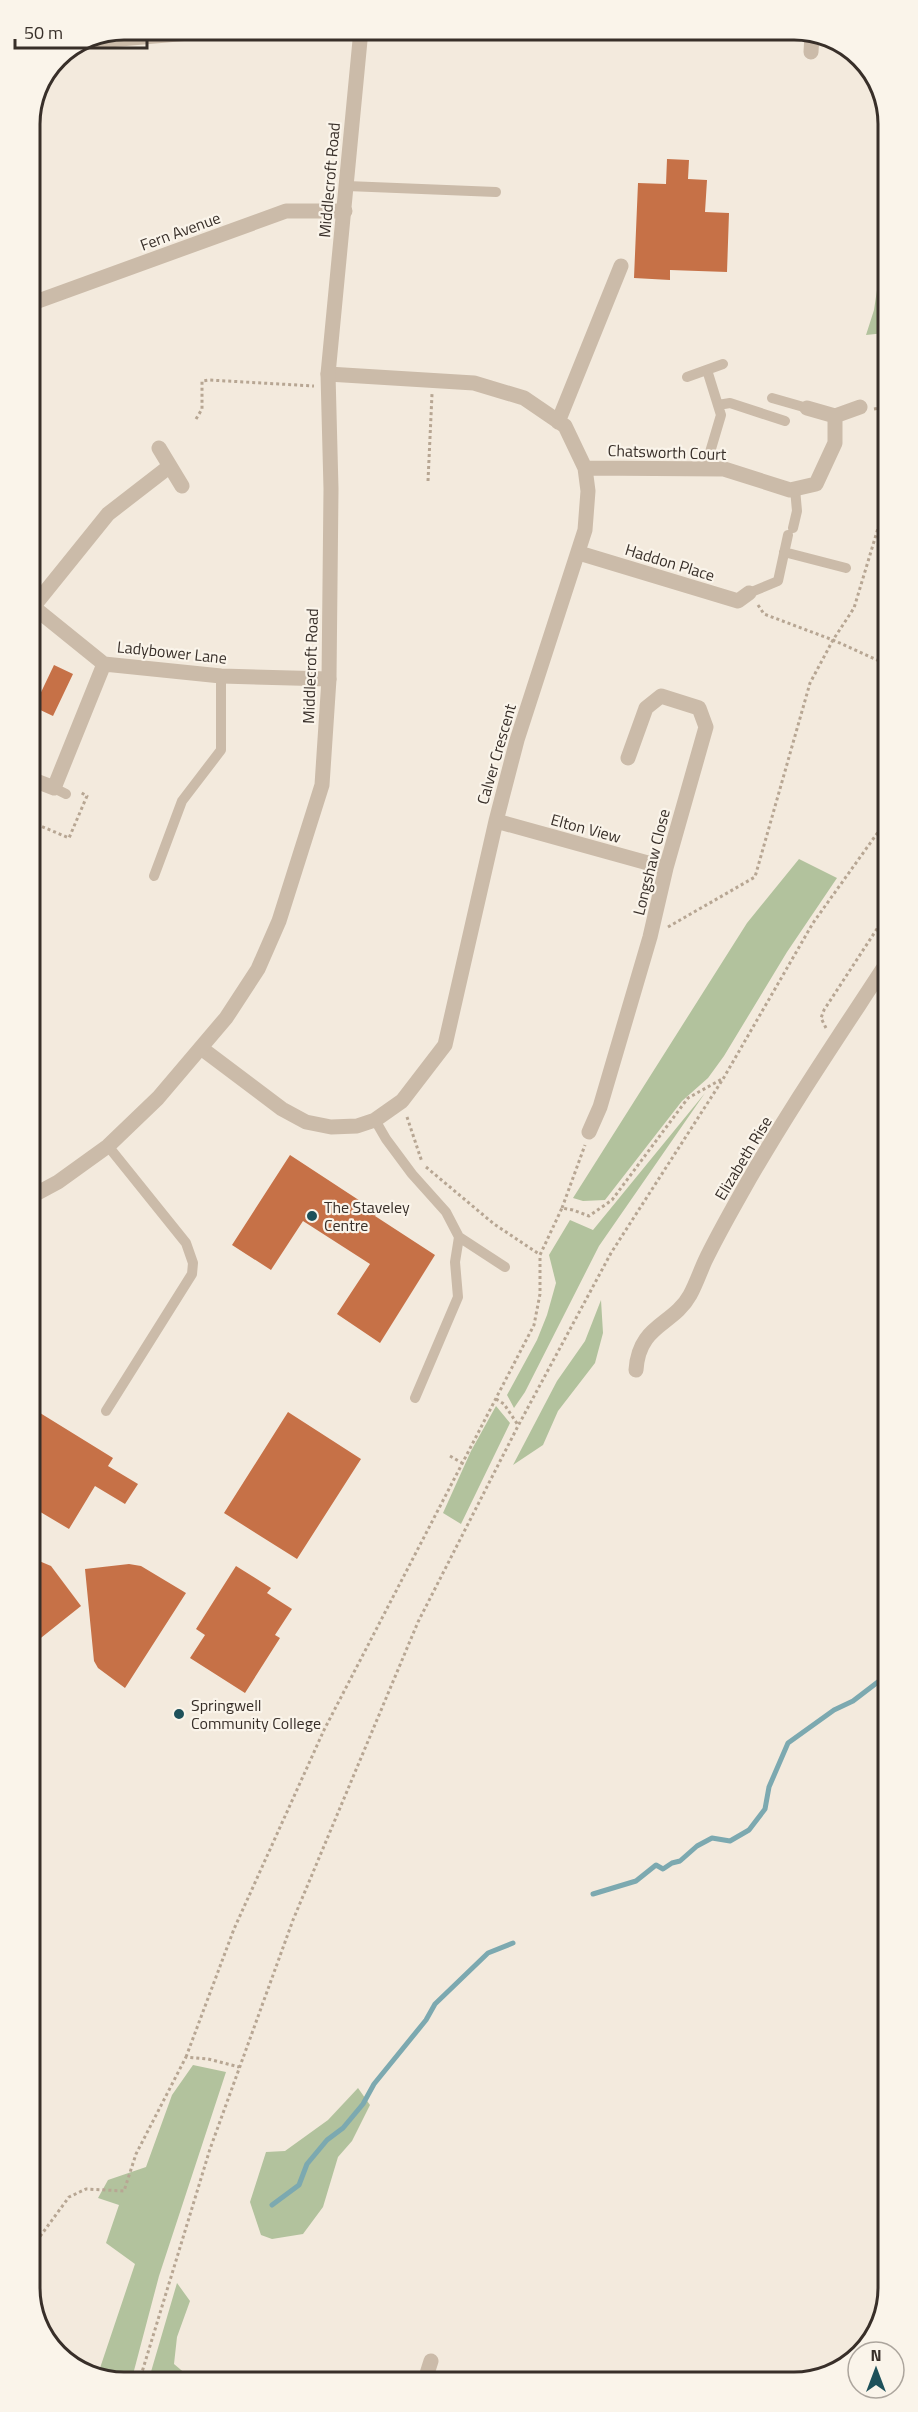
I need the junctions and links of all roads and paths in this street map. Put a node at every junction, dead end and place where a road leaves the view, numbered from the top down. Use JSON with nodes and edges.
{"nodes":[{"id":1,"x":360,"y":41,"type":"edge"},
{"id":2,"x":812,"y":42,"type":"edge"},
{"id":3,"x":811,"y":52,"type":"dead end"},
{"id":4,"x":347,"y":186,"type":"junction"},
{"id":5,"x":496,"y":192,"type":"dead end"},
{"id":6,"x":345,"y":211,"type":"junction"},
{"id":7,"x":621,"y":266,"type":"dead end"},
{"id":8,"x":41,"y":300,"type":"edge"},
{"id":9,"x":723,"y":364,"type":"dead end"},
{"id":10,"x":707,"y":370,"type":"junction"},
{"id":11,"x":687,"y":377,"type":"dead end"},
{"id":12,"x":328,"y":380,"type":"junction"},
{"id":13,"x":432,"y":381,"type":"junction"},
{"id":14,"x":772,"y":398,"type":"dead end"},
{"id":15,"x":718,"y":405,"type":"junction"},
{"id":16,"x":860,"y":407,"type":"dead end"},
{"id":17,"x":807,"y":408,"type":"joint"},
{"id":18,"x":835,"y":416,"type":"junction"},
{"id":19,"x":196,"y":419,"type":"dead end"},
{"id":20,"x":785,"y":421,"type":"dead end"},
{"id":21,"x":558,"y":422,"type":"junction"},
{"id":22,"x":159,"y":447,"type":"dead end"},
{"id":23,"x":170,"y":466,"type":"junction"},
{"id":24,"x":585,"y":468,"type":"junction"},
{"id":25,"x":705,"y":469,"type":"junction"},
{"id":26,"x":428,"y":481,"type":"dead end"},
{"id":27,"x":182,"y":486,"type":"dead end"},
{"id":28,"x":795,"y":489,"type":"junction"},
{"id":29,"x":878,"y":528,"type":"edge"},
{"id":30,"x":784,"y":552,"type":"junction"},
{"id":31,"x":579,"y":553,"type":"junction"},
{"id":32,"x":846,"y":568,"type":"dead end"},
{"id":33,"x":749,"y":593,"type":"junction"},
{"id":34,"x":41,"y":595,"type":"edge"},
{"id":35,"x":41,"y":613,"type":"edge"},
{"id":36,"x":833,"y":640,"type":"junction"},
{"id":37,"x":878,"y":660,"type":"edge"},
{"id":38,"x":104,"y":664,"type":"junction"},
{"id":39,"x":221,"y":676,"type":"junction"},
{"id":40,"x":329,"y":679,"type":"junction"},
{"id":41,"x":628,"y":758,"type":"dead end"},
{"id":42,"x":60,"y":772,"type":"junction"},
{"id":43,"x":41,"y":783,"type":"edge"},
{"id":44,"x":496,"y":822,"type":"junction"},
{"id":45,"x":41,"y":826,"type":"edge"},
{"id":46,"x":878,"y":832,"type":"edge"},
{"id":47,"x":666,"y":868,"type":"junction"},
{"id":48,"x":154,"y":876,"type":"dead end"},
{"id":49,"x":878,"y":927,"type":"edge"},
{"id":50,"x":650,"y":937,"type":"junction"},
{"id":51,"x":878,"y":976,"type":"edge"},
{"id":52,"x":839,"y":1037,"type":"junction"},
{"id":53,"x":201,"y":1048,"type":"junction"},
{"id":54,"x":723,"y":1078,"type":"junction"},
{"id":55,"x":402,"y":1101,"type":"junction"},
{"id":56,"x":375,"y":1120,"type":"junction"},
{"id":57,"x":589,"y":1132,"type":"joint"},
{"id":58,"x":108,"y":1146,"type":"junction"},
{"id":59,"x":41,"y":1191,"type":"edge"},
{"id":60,"x":562,"y":1208,"type":"junction"},
{"id":61,"x":459,"y":1237,"type":"junction"},
{"id":62,"x":540,"y":1255,"type":"junction"},
{"id":63,"x":505,"y":1267,"type":"dead end"},
{"id":64,"x":636,"y":1370,"type":"dead end"},
{"id":65,"x":416,"y":1398,"type":"dead end"},
{"id":66,"x":496,"y":1399,"type":"junction"},
{"id":67,"x":106,"y":1411,"type":"dead end"},
{"id":68,"x":518,"y":1425,"type":"junction"},
{"id":69,"x":450,"y":1456,"type":"dead end"},
{"id":70,"x":462,"y":1463,"type":"junction"},
{"id":71,"x":186,"y":2056,"type":"junction"},
{"id":72,"x":239,"y":2067,"type":"junction"},
{"id":73,"x":41,"y":2235,"type":"edge"},
{"id":74,"x":431,"y":2361,"type":"dead end"},
{"id":75,"x":142,"y":2371,"type":"edge"},
{"id":76,"x":427,"y":2371,"type":"edge"}],
"edges":[{"from":1,"to":4,"type":"street","name":"Middlecroft Road"},
{"from":2,"to":3,"type":"street"},
{"from":4,"to":5,"type":"lane"},
{"from":4,"to":6,"type":"street","name":"Middlecroft Road"},
{"from":6,"to":8,"type":"street","name":"Fern Avenue"},
{"from":6,"to":12,"type":"street","name":"Middlecroft Road"},
{"from":7,"to":21,"type":"street"},
{"from":9,"to":10,"type":"lane"},
{"from":10,"to":11,"type":"lane"},
{"from":10,"to":15,"type":"lane"},
{"from":12,"to":13,"type":"street","name":"Calver Crescent"},
{"from":12,"to":19,"type":"path"},
{"from":12,"to":40,"type":"street","name":"Middlecroft Road"},
{"from":13,"to":21,"type":"street","name":"Calver Crescent"},
{"from":13,"to":26,"type":"path"},
{"from":14,"to":17,"type":"lane"},
{"from":15,"to":20,"type":"lane"},
{"from":15,"to":25,"type":"lane"},
{"from":16,"to":18,"type":"street"},
{"from":17,"to":18,"type":"street"},
{"from":18,"to":28,"type":"street"},
{"from":21,"to":24,"type":"street","name":"Calver Crescent"},
{"from":22,"to":23,"type":"street"},
{"from":23,"to":27,"type":"street"},
{"from":23,"to":34,"type":"street"},
{"from":24,"to":25,"type":"street","name":"Chatsworth Court"},
{"from":24,"to":31,"type":"street","name":"Calver Crescent"},
{"from":25,"to":28,"type":"street","name":"Chatsworth Court"},
{"from":28,"to":30,"type":"lane"},
{"from":29,"to":36,"type":"path"},
{"from":30,"to":32,"type":"lane"},
{"from":30,"to":33,"type":"lane"},
{"from":31,"to":33,"type":"street","name":"Haddon Place"},
{"from":31,"to":44,"type":"street","name":"Calver Crescent"},
{"from":33,"to":36,"type":"path"},
{"from":35,"to":38,"type":"street","name":"Ladybower Lane"},
{"from":36,"to":37,"type":"path"},
{"from":36,"to":50,"type":"path"},
{"from":38,"to":39,"type":"street","name":"Ladybower Lane"},
{"from":38,"to":42,"type":"street"},
{"from":39,"to":40,"type":"street","name":"Ladybower Lane"},
{"from":39,"to":48,"type":"lane"},
{"from":40,"to":53,"type":"street","name":"Middlecroft Road"},
{"from":41,"to":47,"type":"street","name":"Longshaw Close"},
{"from":42,"to":43,"type":"street"},
{"from":42,"to":45,"type":"path"},
{"from":44,"to":47,"type":"street","name":"Elton View"},
{"from":44,"to":55,"type":"street","name":"Calver Crescent"},
{"from":46,"to":54,"type":"path"},
{"from":47,"to":50,"type":"street","name":"Longshaw Close"},
{"from":49,"to":52,"type":"path"},
{"from":50,"to":57,"type":"street","name":"Longshaw Close"},
{"from":51,"to":52,"type":"street","name":"Elizabeth Rise"},
{"from":52,"to":64,"type":"street","name":"Elizabeth Rise"},
{"from":53,"to":56,"type":"street","name":"Calver Crescent"},
{"from":53,"to":58,"type":"street","name":"Middlecroft Road"},
{"from":54,"to":60,"type":"path"},
{"from":54,"to":68,"type":"path"},
{"from":55,"to":56,"type":"street","name":"Calver Crescent"},
{"from":55,"to":62,"type":"path"},
{"from":56,"to":61,"type":"lane"},
{"from":57,"to":60,"type":"path"},
{"from":58,"to":59,"type":"street","name":"Middlecroft Road"},
{"from":58,"to":67,"type":"lane"},
{"from":60,"to":62,"type":"path"},
{"from":61,"to":63,"type":"lane"},
{"from":61,"to":65,"type":"lane"},
{"from":62,"to":66,"type":"path"},
{"from":66,"to":68,"type":"path"},
{"from":66,"to":70,"type":"path"},
{"from":68,"to":72,"type":"path"},
{"from":69,"to":70,"type":"path"},
{"from":70,"to":71,"type":"path"},
{"from":71,"to":72,"type":"path"},
{"from":71,"to":73,"type":"path"},
{"from":72,"to":75,"type":"path"},
{"from":74,"to":76,"type":"street"}]}
